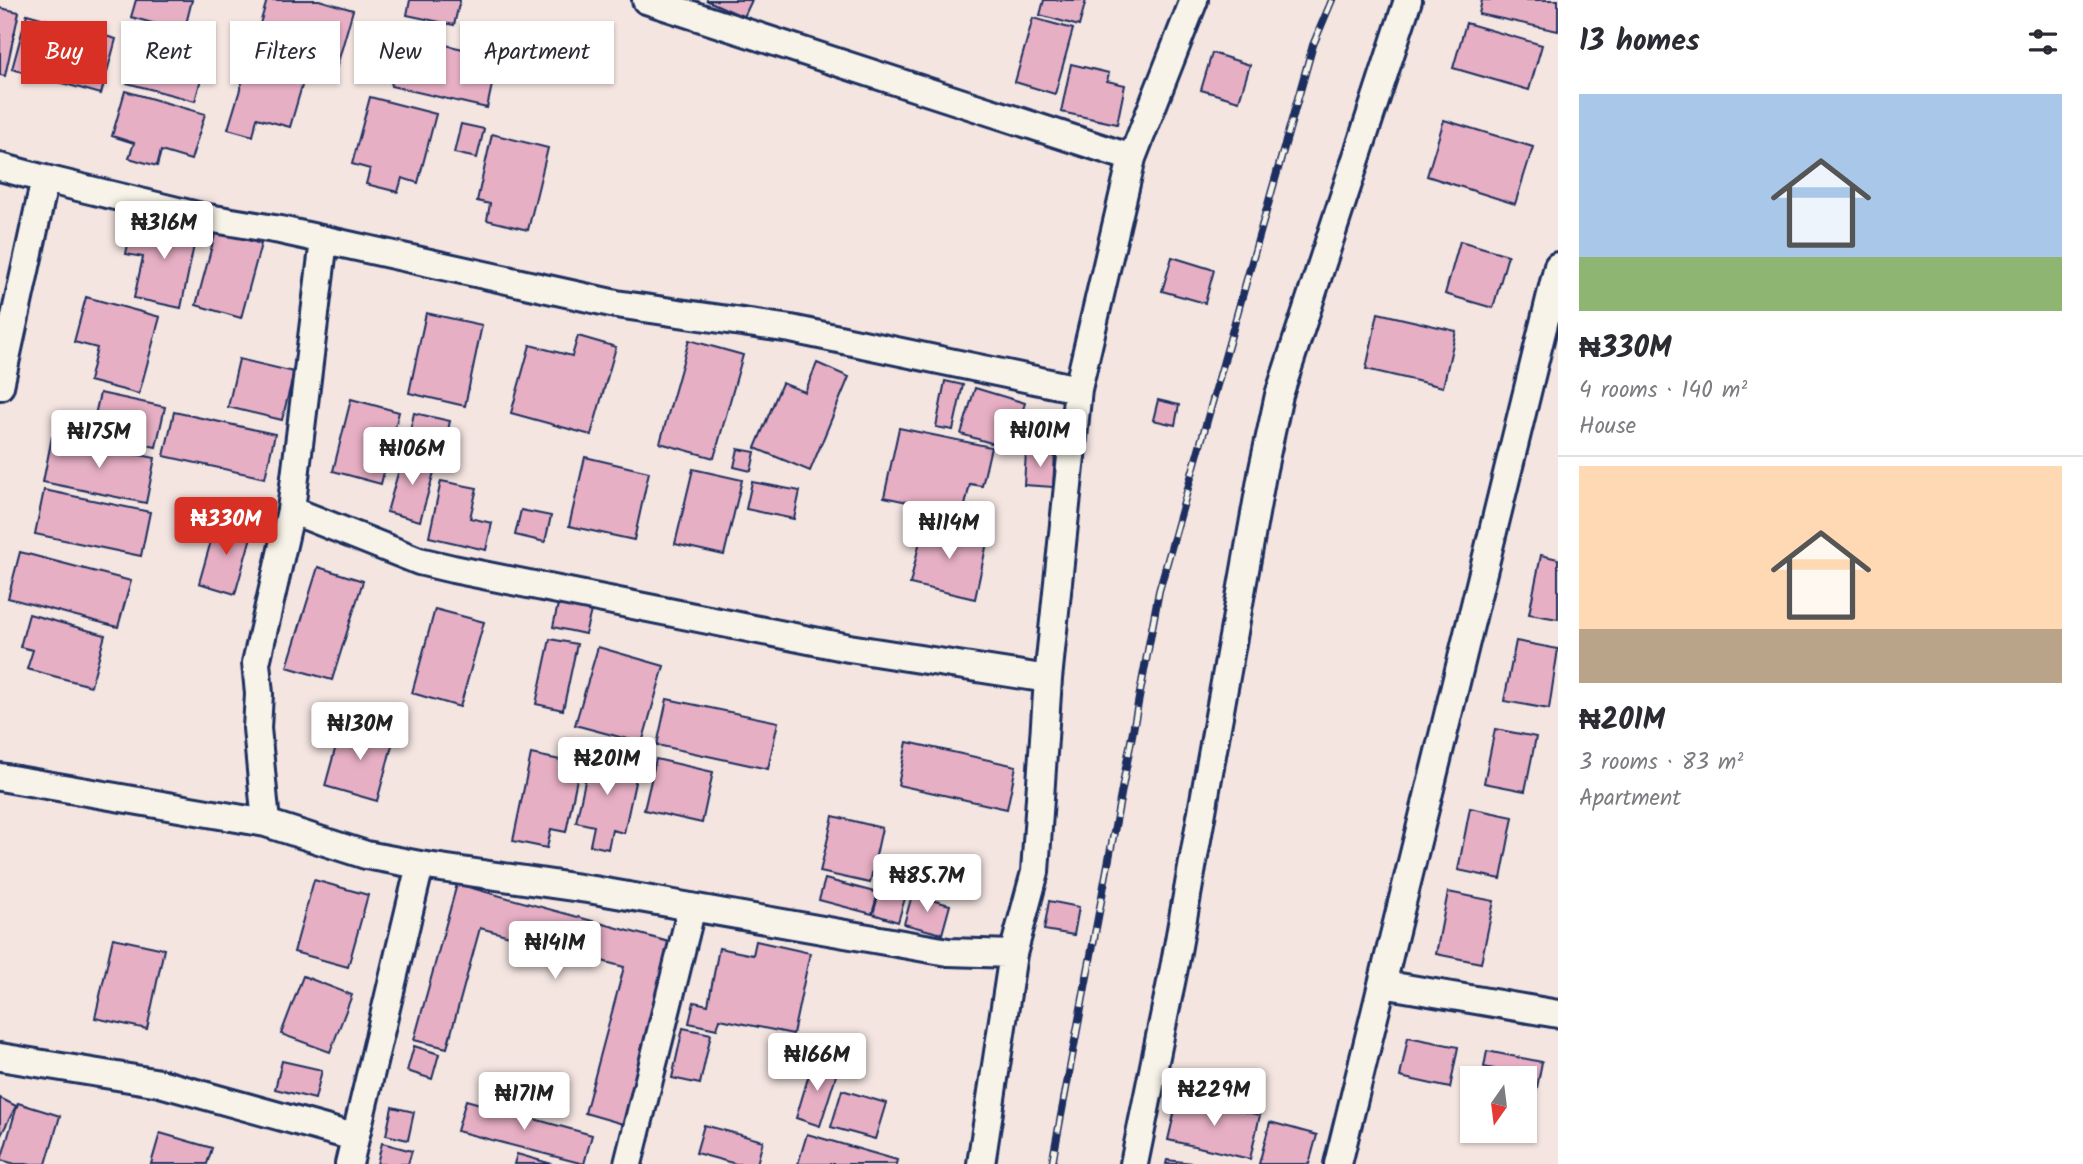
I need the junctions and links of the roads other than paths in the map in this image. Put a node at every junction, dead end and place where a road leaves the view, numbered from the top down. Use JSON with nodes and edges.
{"nodes":[{"id":1,"x":646,"y":0,"type":"edge"},
{"id":2,"x":1194,"y":0,"type":"edge"},
{"id":3,"x":1408,"y":0,"type":"edge"},
{"id":4,"x":1132,"y":158,"type":"junction"},
{"id":5,"x":0,"y":167,"type":"edge"},
{"id":6,"x":45,"y":179,"type":"junction"},
{"id":7,"x":324,"y":240,"type":"junction"},
{"id":8,"x":1558,"y":265,"type":"edge"},
{"id":9,"x":0,"y":386,"type":"edge"},
{"id":10,"x":1078,"y":389,"type":"junction"},
{"id":11,"x":291,"y":510,"type":"junction"},
{"id":12,"x":1048,"y":679,"type":"junction"},
{"id":13,"x":0,"y":777,"type":"edge"},
{"id":14,"x":266,"y":823,"type":"junction"},
{"id":15,"x":420,"y":865,"type":"junction"},
{"id":16,"x":692,"y":907,"type":"junction"},
{"id":17,"x":1013,"y":954,"type":"junction"},
{"id":18,"x":1382,"y":984,"type":"junction"},
{"id":19,"x":1558,"y":1014,"type":"edge"},
{"id":20,"x":0,"y":1057,"type":"edge"},
{"id":21,"x":354,"y":1138,"type":"junction"},
{"id":22,"x":349,"y":1164,"type":"edge"},
{"id":23,"x":628,"y":1164,"type":"edge"},
{"id":24,"x":981,"y":1164,"type":"edge"},
{"id":25,"x":1135,"y":1164,"type":"edge"},
{"id":26,"x":1338,"y":1164,"type":"edge"}],
"edges":[{"from":1,"to":4,"type":"street"},
{"from":2,"to":4,"type":"street"},
{"from":3,"to":25,"type":"street"},
{"from":4,"to":10,"type":"street"},
{"from":5,"to":6,"type":"street"},
{"from":6,"to":7,"type":"street"},
{"from":6,"to":9,"type":"street"},
{"from":7,"to":10,"type":"street"},
{"from":7,"to":11,"type":"street"},
{"from":8,"to":18,"type":"street"},
{"from":10,"to":12,"type":"street"},
{"from":11,"to":12,"type":"street"},
{"from":11,"to":14,"type":"street"},
{"from":12,"to":17,"type":"street"},
{"from":13,"to":14,"type":"street"},
{"from":14,"to":15,"type":"street"},
{"from":15,"to":16,"type":"street"},
{"from":15,"to":21,"type":"street"},
{"from":16,"to":17,"type":"street"},
{"from":16,"to":23,"type":"street"},
{"from":17,"to":24,"type":"street"},
{"from":18,"to":19,"type":"street"},
{"from":18,"to":26,"type":"street"},
{"from":20,"to":21,"type":"street"},
{"from":21,"to":22,"type":"street"}]}
